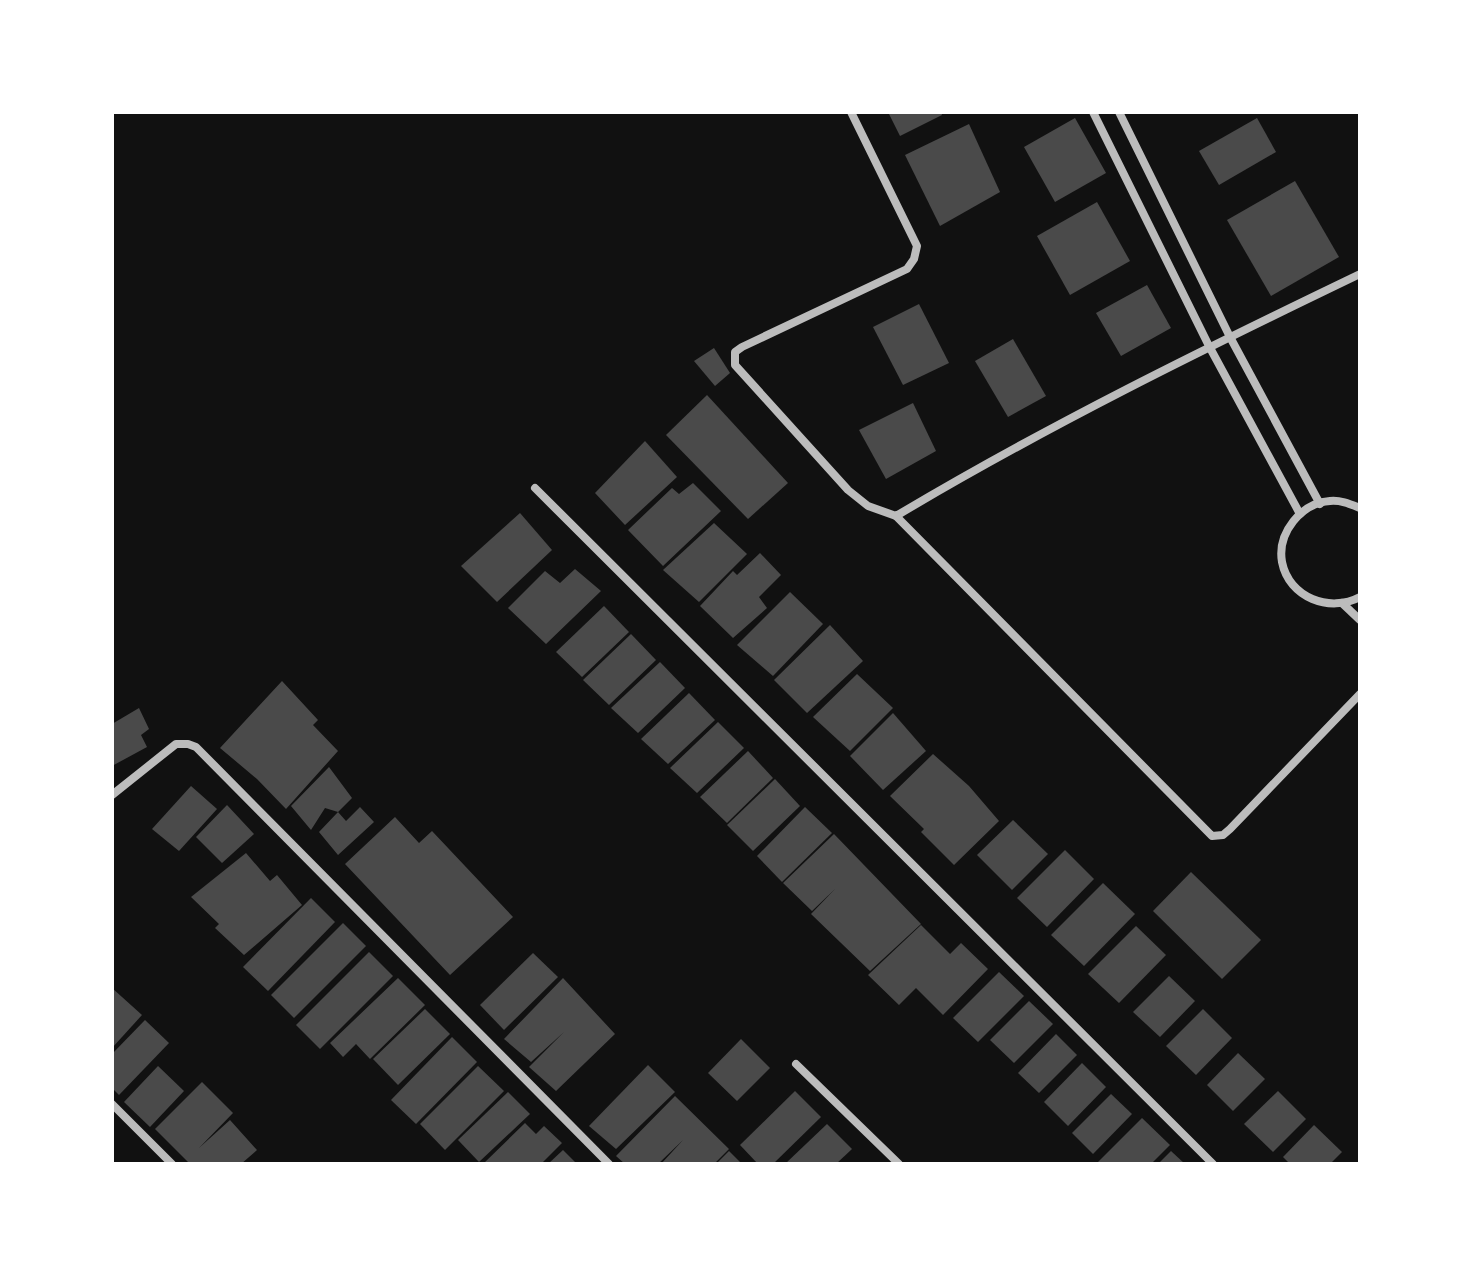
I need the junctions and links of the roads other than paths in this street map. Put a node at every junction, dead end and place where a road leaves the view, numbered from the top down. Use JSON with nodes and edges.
{"nodes":[{"id":1,"x":851,"y":112,"type":"edge"},
{"id":2,"x":1093,"y":112,"type":"edge"},
{"id":3,"x":1119,"y":112,"type":"edge"},
{"id":4,"x":1360,"y":274,"type":"edge"},
{"id":5,"x":1230,"y":337,"type":"junction"},
{"id":6,"x":1209,"y":346,"type":"junction"},
{"id":7,"x":535,"y":488,"type":"dead end"},
{"id":8,"x":1320,"y":504,"type":"junction"},
{"id":9,"x":1360,"y":508,"type":"edge"},
{"id":10,"x":1300,"y":514,"type":"junction"},
{"id":11,"x":896,"y":516,"type":"junction"},
{"id":12,"x":1360,"y":597,"type":"edge"},
{"id":13,"x":1342,"y":603,"type":"junction"},
{"id":14,"x":1360,"y":620,"type":"edge"},
{"id":15,"x":1360,"y":694,"type":"edge"},
{"id":16,"x":112,"y":795,"type":"edge"},
{"id":17,"x":796,"y":1064,"type":"dead end"},
{"id":18,"x":112,"y":1104,"type":"edge"},
{"id":19,"x":172,"y":1164,"type":"edge"},
{"id":20,"x":609,"y":1164,"type":"edge"},
{"id":21,"x":899,"y":1164,"type":"edge"},
{"id":22,"x":1213,"y":1164,"type":"edge"}],
"edges":[{"from":1,"to":11,"type":"street"},
{"from":2,"to":6,"type":"street"},
{"from":3,"to":5,"type":"street"},
{"from":4,"to":5,"type":"street"},
{"from":5,"to":6,"type":"street"},
{"from":5,"to":8,"type":"street"},
{"from":6,"to":10,"type":"street"},
{"from":6,"to":11,"type":"street"},
{"from":7,"to":22,"type":"street"},
{"from":8,"to":9,"type":"street"},
{"from":8,"to":10,"type":"street"},
{"from":10,"to":13,"type":"street"},
{"from":11,"to":15,"type":"street"},
{"from":12,"to":13,"type":"street"},
{"from":13,"to":14,"type":"street"},
{"from":16,"to":20,"type":"street"},
{"from":17,"to":21,"type":"street"},
{"from":18,"to":19,"type":"street"}]}
